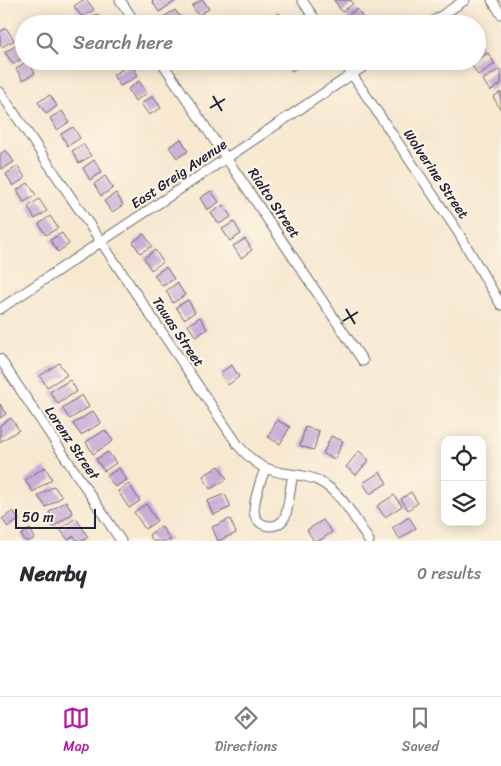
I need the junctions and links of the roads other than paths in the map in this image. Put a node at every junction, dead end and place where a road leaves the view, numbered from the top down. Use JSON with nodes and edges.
{"nodes":[{"id":1,"x":120,"y":0,"type":"edge"},
{"id":2,"x":302,"y":0,"type":"edge"},
{"id":3,"x":465,"y":0,"type":"edge"},
{"id":4,"x":492,"y":0,"type":"edge"},
{"id":5,"x":501,"y":14,"type":"edge"},
{"id":6,"x":130,"y":15,"type":"edge"},
{"id":7,"x":312,"y":15,"type":"edge"},
{"id":8,"x":442,"y":15,"type":"edge"},
{"id":9,"x":167,"y":70,"type":"edge"},
{"id":10,"x":349,"y":70,"type":"edge"},
{"id":11,"x":359,"y":70,"type":"edge"},
{"id":12,"x":352,"y":75,"type":"junction"},
{"id":13,"x":0,"y":92,"type":"edge"},
{"id":14,"x":227,"y":158,"type":"junction"},
{"id":15,"x":101,"y":242,"type":"junction"},
{"id":16,"x":501,"y":305,"type":"edge"},
{"id":17,"x":0,"y":309,"type":"edge"},
{"id":18,"x":0,"y":359,"type":"edge"},
{"id":19,"x":363,"y":361,"type":"dead end"},
{"id":20,"x":265,"y":469,"type":"junction"},
{"id":21,"x":292,"y":475,"type":"junction"},
{"id":22,"x":121,"y":541,"type":"edge"},
{"id":23,"x":369,"y":541,"type":"edge"}],
"edges":[{"from":1,"to":6,"type":"street"},
{"from":2,"to":7,"type":"street"},
{"from":3,"to":8,"type":"street"},
{"from":4,"to":5,"type":"street"},
{"from":9,"to":14,"type":"street","name":"Rialto Street"},
{"from":10,"to":12,"type":"street","name":"Wolverine Street"},
{"from":11,"to":12,"type":"street","name":"East Greig Avenue"},
{"from":12,"to":14,"type":"street","name":"East Greig Avenue"},
{"from":12,"to":16,"type":"street","name":"Wolverine Street"},
{"from":13,"to":15,"type":"street","name":"Tawas Street"},
{"from":14,"to":15,"type":"street","name":"East Greig Avenue"},
{"from":14,"to":19,"type":"street","name":"Rialto Street"},
{"from":15,"to":17,"type":"street","name":"East Greig Avenue"},
{"from":15,"to":20,"type":"street","name":"Tawas Street"},
{"from":18,"to":22,"type":"street","name":"Lorenz Street"},
{"from":20,"to":21,"type":"street","name":"Tawas Street"},
{"from":20,"to":21,"type":"street"},
{"from":21,"to":23,"type":"street","name":"Tawas Street"}]}
